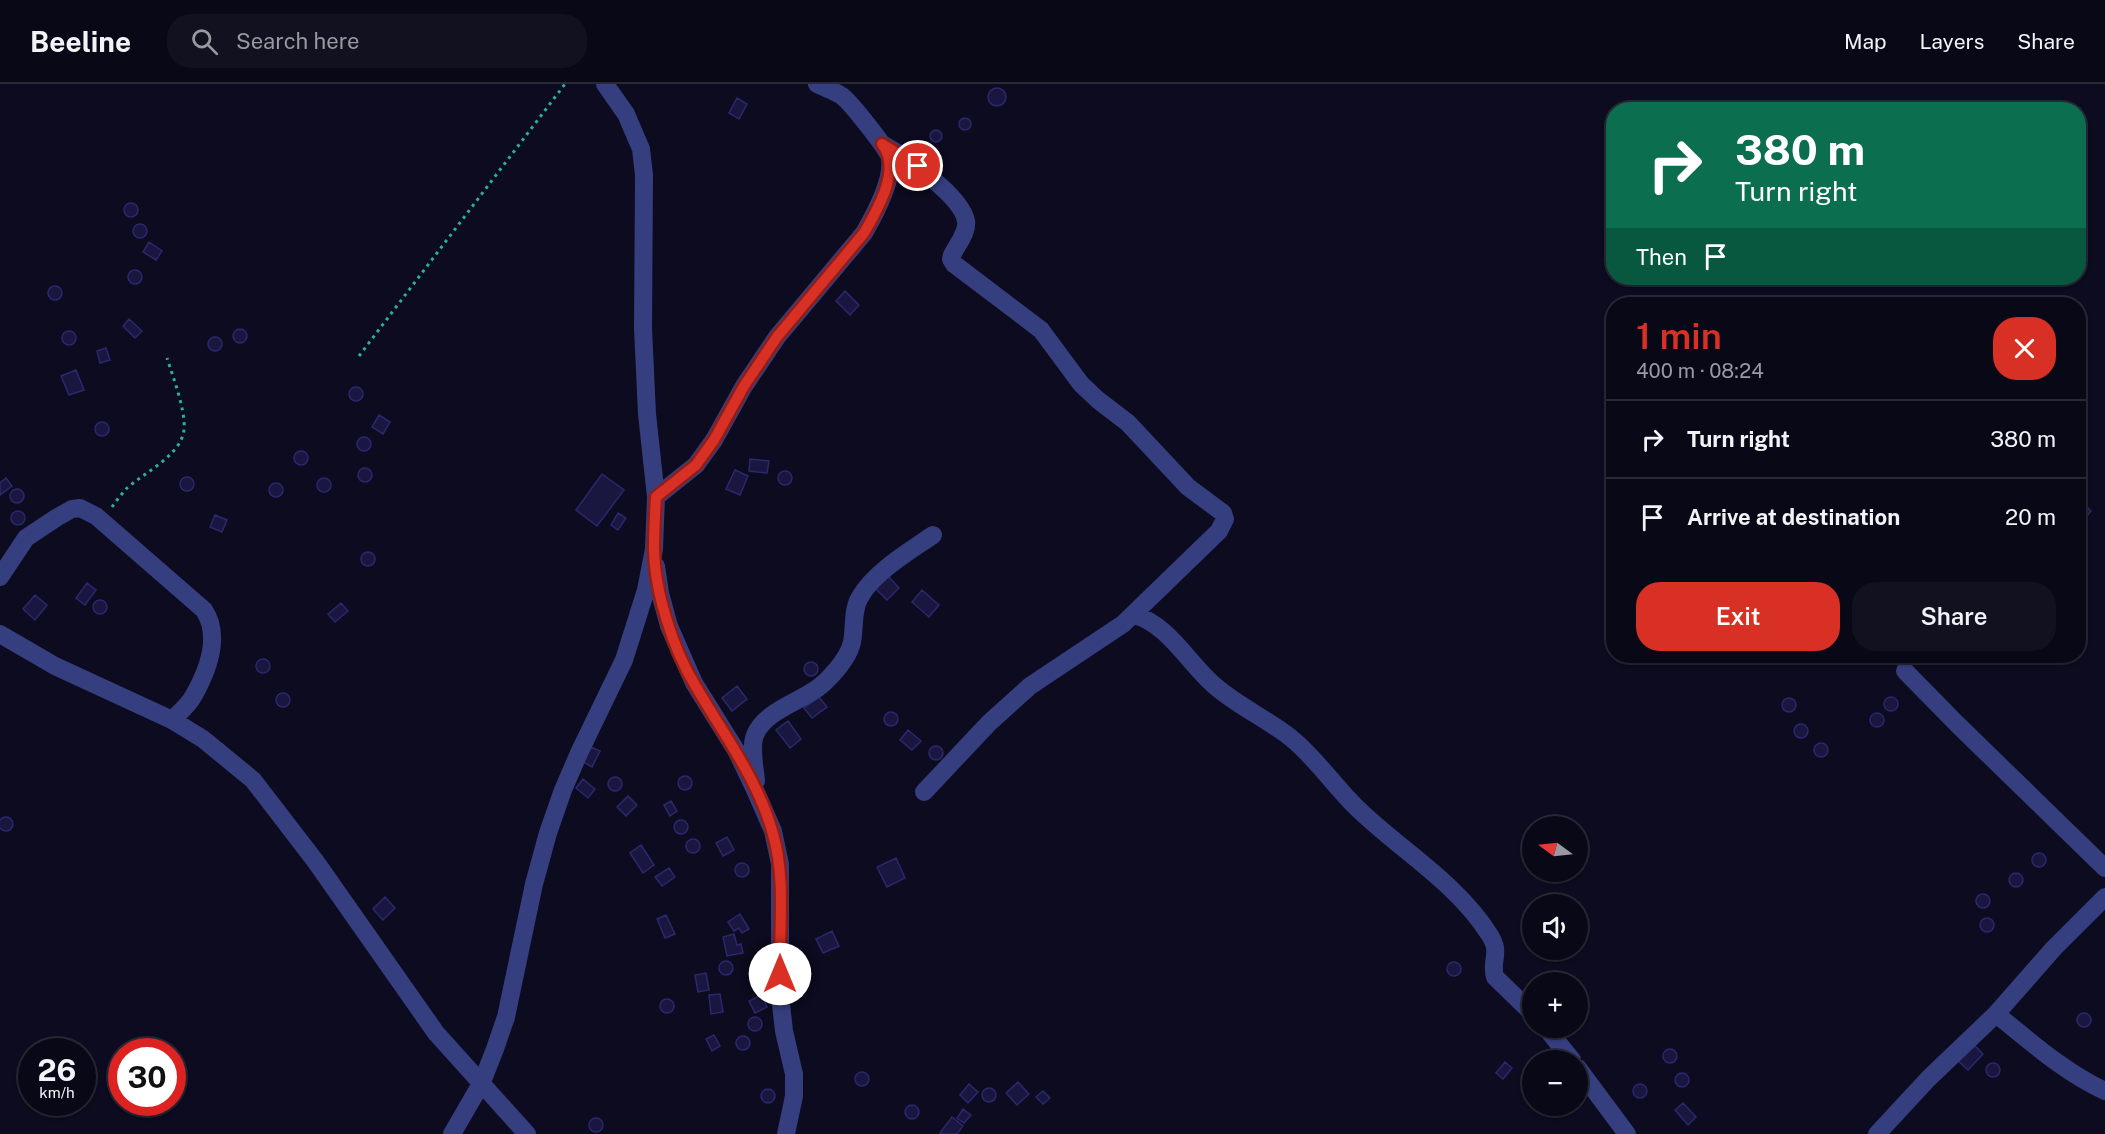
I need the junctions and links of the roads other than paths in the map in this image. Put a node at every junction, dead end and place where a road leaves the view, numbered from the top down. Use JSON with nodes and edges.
{"nodes":[{"id":1,"x":605,"y":84,"type":"edge"},
{"id":2,"x":817,"y":84,"type":"edge"},
{"id":3,"x":882,"y":144,"type":"junction"},
{"id":4,"x":656,"y":497,"type":"junction"},
{"id":5,"x":933,"y":535,"type":"dead end"},
{"id":6,"x":654,"y":549,"type":"junction"},
{"id":7,"x":0,"y":577,"type":"edge"},
{"id":8,"x":1134,"y":615,"type":"junction"},
{"id":9,"x":0,"y":634,"type":"edge"},
{"id":10,"x":1905,"y":671,"type":"dead end"},
{"id":11,"x":172,"y":720,"type":"junction"},
{"id":12,"x":756,"y":792,"type":"junction"},
{"id":13,"x":924,"y":792,"type":"dead end"},
{"id":14,"x":2105,"y":868,"type":"edge"},
{"id":15,"x":2105,"y":897,"type":"edge"},
{"id":16,"x":1522,"y":1003,"type":"edge"},
{"id":17,"x":1996,"y":1014,"type":"junction"},
{"id":18,"x":1554,"y":1038,"type":"edge"},
{"id":19,"x":1564,"y":1050,"type":"edge"},
{"id":20,"x":1588,"y":1081,"type":"edge"},
{"id":21,"x":482,"y":1082,"type":"junction"},
{"id":22,"x":2105,"y":1091,"type":"edge"},
{"id":23,"x":452,"y":1134,"type":"edge"},
{"id":24,"x":527,"y":1134,"type":"edge"},
{"id":25,"x":786,"y":1134,"type":"edge"},
{"id":26,"x":1627,"y":1134,"type":"edge"},
{"id":27,"x":1877,"y":1134,"type":"edge"}],
"edges":[{"from":1,"to":4,"type":"street"},
{"from":2,"to":3,"type":"street"},
{"from":3,"to":4,"type":"street"},
{"from":3,"to":8,"type":"street"},
{"from":4,"to":6,"type":"street"},
{"from":5,"to":12,"type":"street"},
{"from":6,"to":12,"type":"street"},
{"from":6,"to":21,"type":"street"},
{"from":7,"to":11,"type":"street"},
{"from":8,"to":13,"type":"street"},
{"from":8,"to":16,"type":"street"},
{"from":9,"to":11,"type":"street"},
{"from":10,"to":14,"type":"street"},
{"from":11,"to":21,"type":"street"},
{"from":12,"to":25,"type":"street"},
{"from":15,"to":17,"type":"street"},
{"from":17,"to":22,"type":"street"},
{"from":17,"to":27,"type":"street"},
{"from":18,"to":19,"type":"street"},
{"from":20,"to":26,"type":"street"},
{"from":21,"to":23,"type":"street"},
{"from":21,"to":24,"type":"street"}]}
